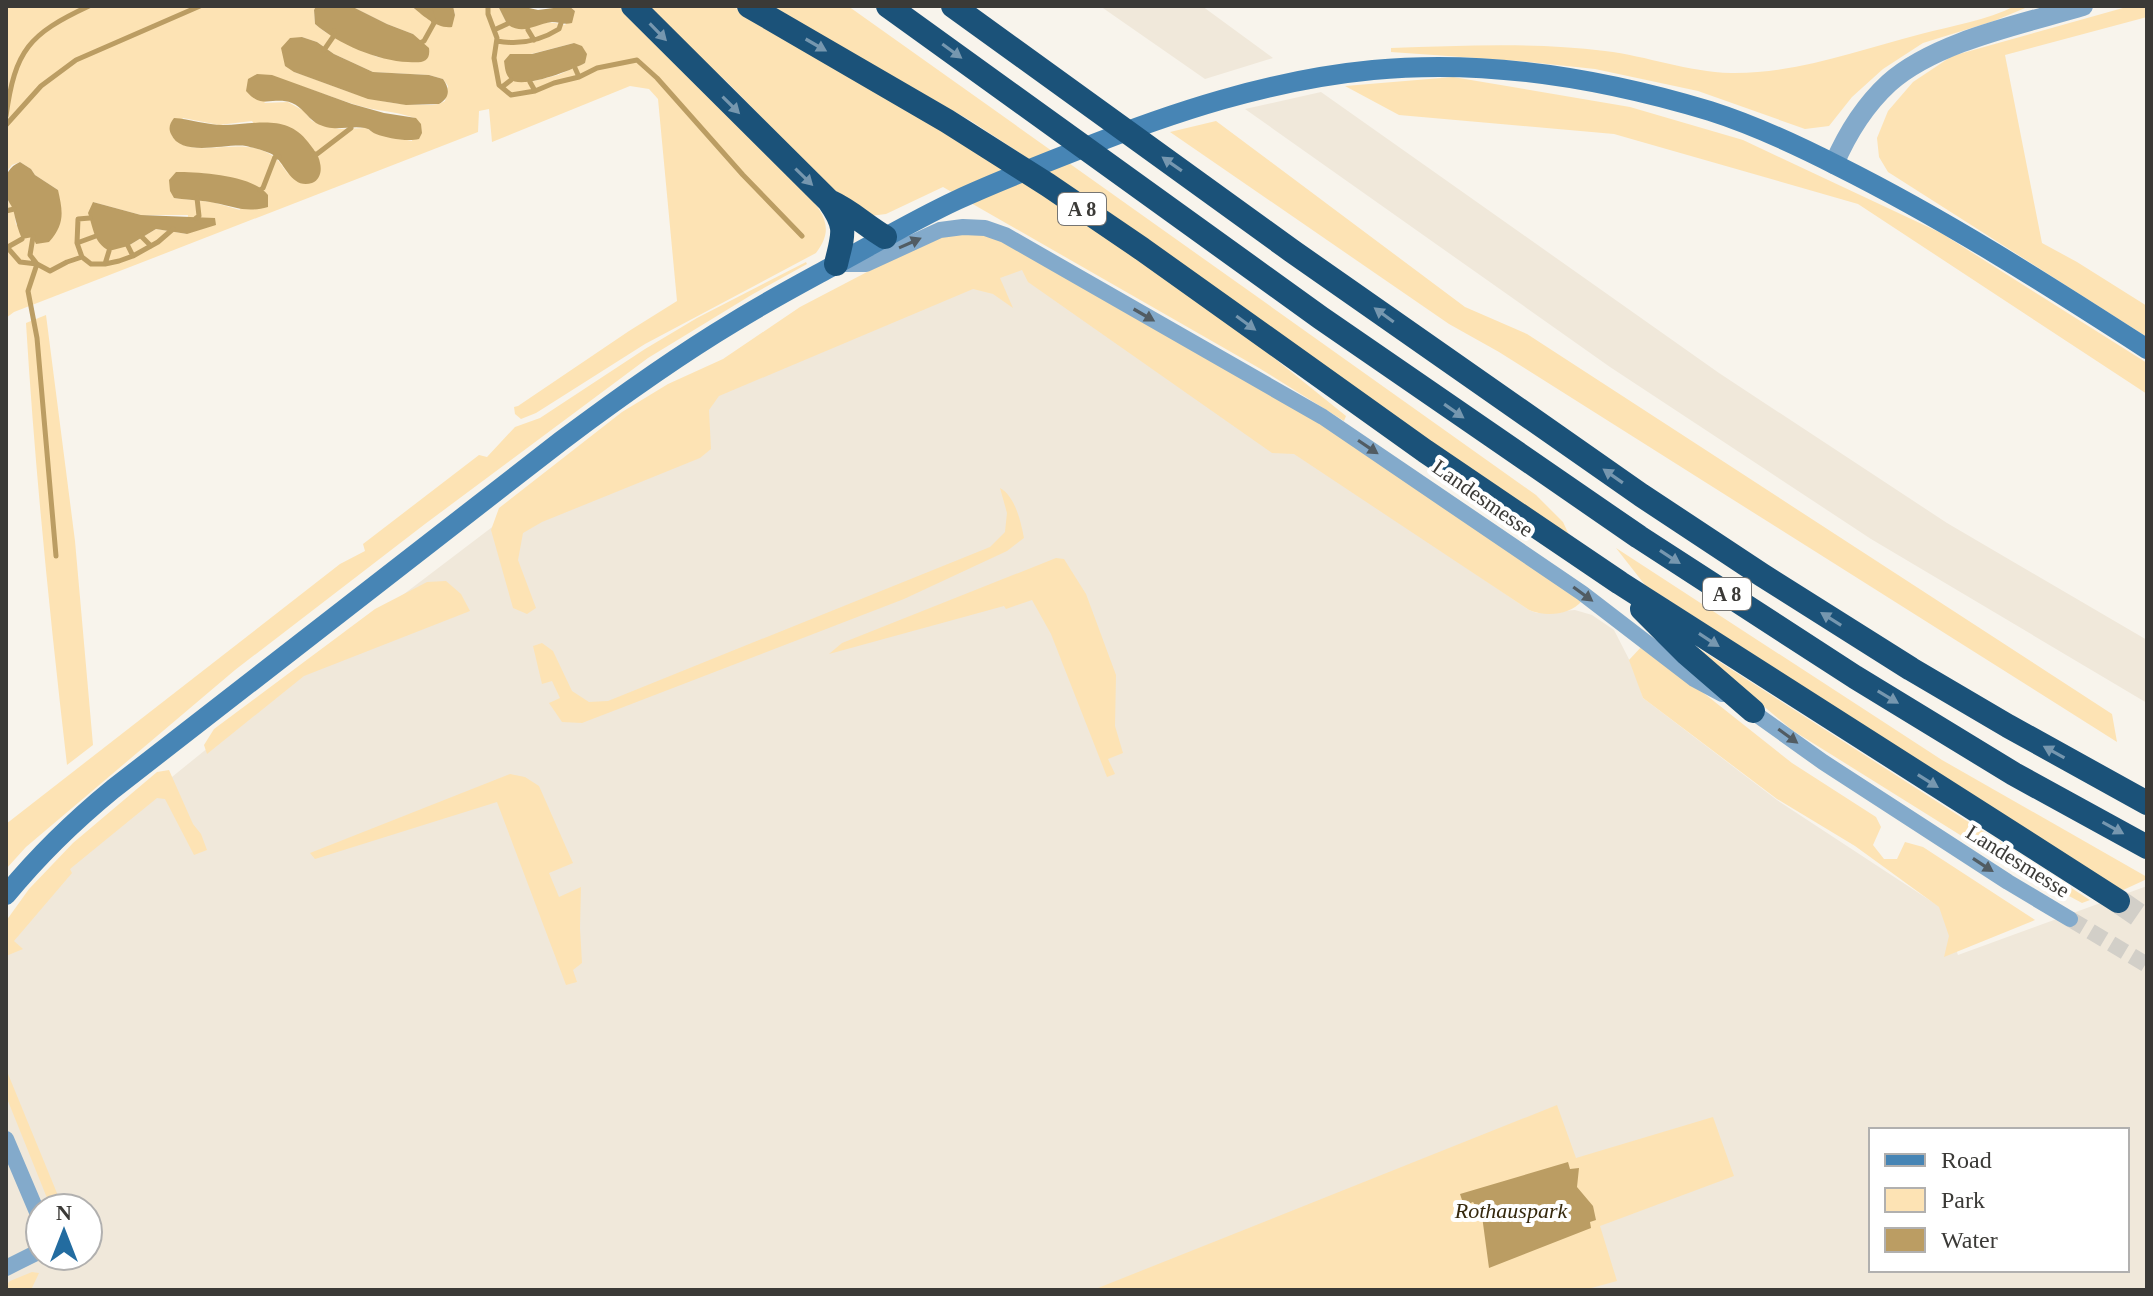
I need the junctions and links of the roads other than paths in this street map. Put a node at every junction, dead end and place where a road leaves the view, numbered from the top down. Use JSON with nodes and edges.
{"nodes":[{"id":1,"x":633,"y":6,"type":"edge"},
{"id":2,"x":749,"y":6,"type":"edge"},
{"id":3,"x":888,"y":6,"type":"edge"},
{"id":4,"x":953,"y":6,"type":"edge"},
{"id":5,"x":2083,"y":6,"type":"edge"},
{"id":6,"x":1834,"y":164,"type":"junction"},
{"id":7,"x":829,"y":201,"type":"junction"},
{"id":8,"x":885,"y":237,"type":"junction"},
{"id":9,"x":836,"y":264,"type":"junction"},
{"id":10,"x":2147,"y":349,"type":"edge"},
{"id":11,"x":1620,"y":583,"type":"junction"},
{"id":12,"x":1753,"y":711,"type":"junction"},
{"id":13,"x":2147,"y":803,"type":"edge"},
{"id":14,"x":2147,"y":847,"type":"edge"},
{"id":15,"x":6,"y":895,"type":"edge"},
{"id":16,"x":2118,"y":901,"type":"tunnel mouth"},
{"id":17,"x":2070,"y":919,"type":"tunnel mouth"},
{"id":18,"x":6,"y":1139,"type":"edge"},
{"id":19,"x":29,"y":1192,"type":"edge"},
{"id":20,"x":24,"y":1259,"type":"edge"},
{"id":21,"x":6,"y":1268,"type":"edge"}],
"edges":[{"from":1,"to":7,"type":"highway","one_way":true},
{"from":2,"to":11,"type":"highway","number":"A 8","one_way":true},
{"from":3,"to":14,"type":"highway","number":"A 8","one_way":true},
{"from":13,"to":4,"type":"highway","number":"A 8","one_way":true},
{"from":5,"to":6,"type":"street"},
{"from":6,"to":8,"type":"main road"},
{"from":6,"to":10,"type":"main road"},
{"from":7,"to":8,"type":"highway"},
{"from":7,"to":9,"type":"highway"},
{"from":8,"to":9,"type":"main road"},
{"from":9,"to":12,"type":"street","name":"Landesmesse","one_way":true},
{"from":9,"to":15,"type":"main road"},
{"from":11,"to":12,"type":"highway"},
{"from":11,"to":16,"type":"highway","one_way":true},
{"from":12,"to":17,"type":"street","name":"Landesmesse","one_way":true},
{"from":18,"to":19,"type":"street"},
{"from":20,"to":21,"type":"street"}]}
